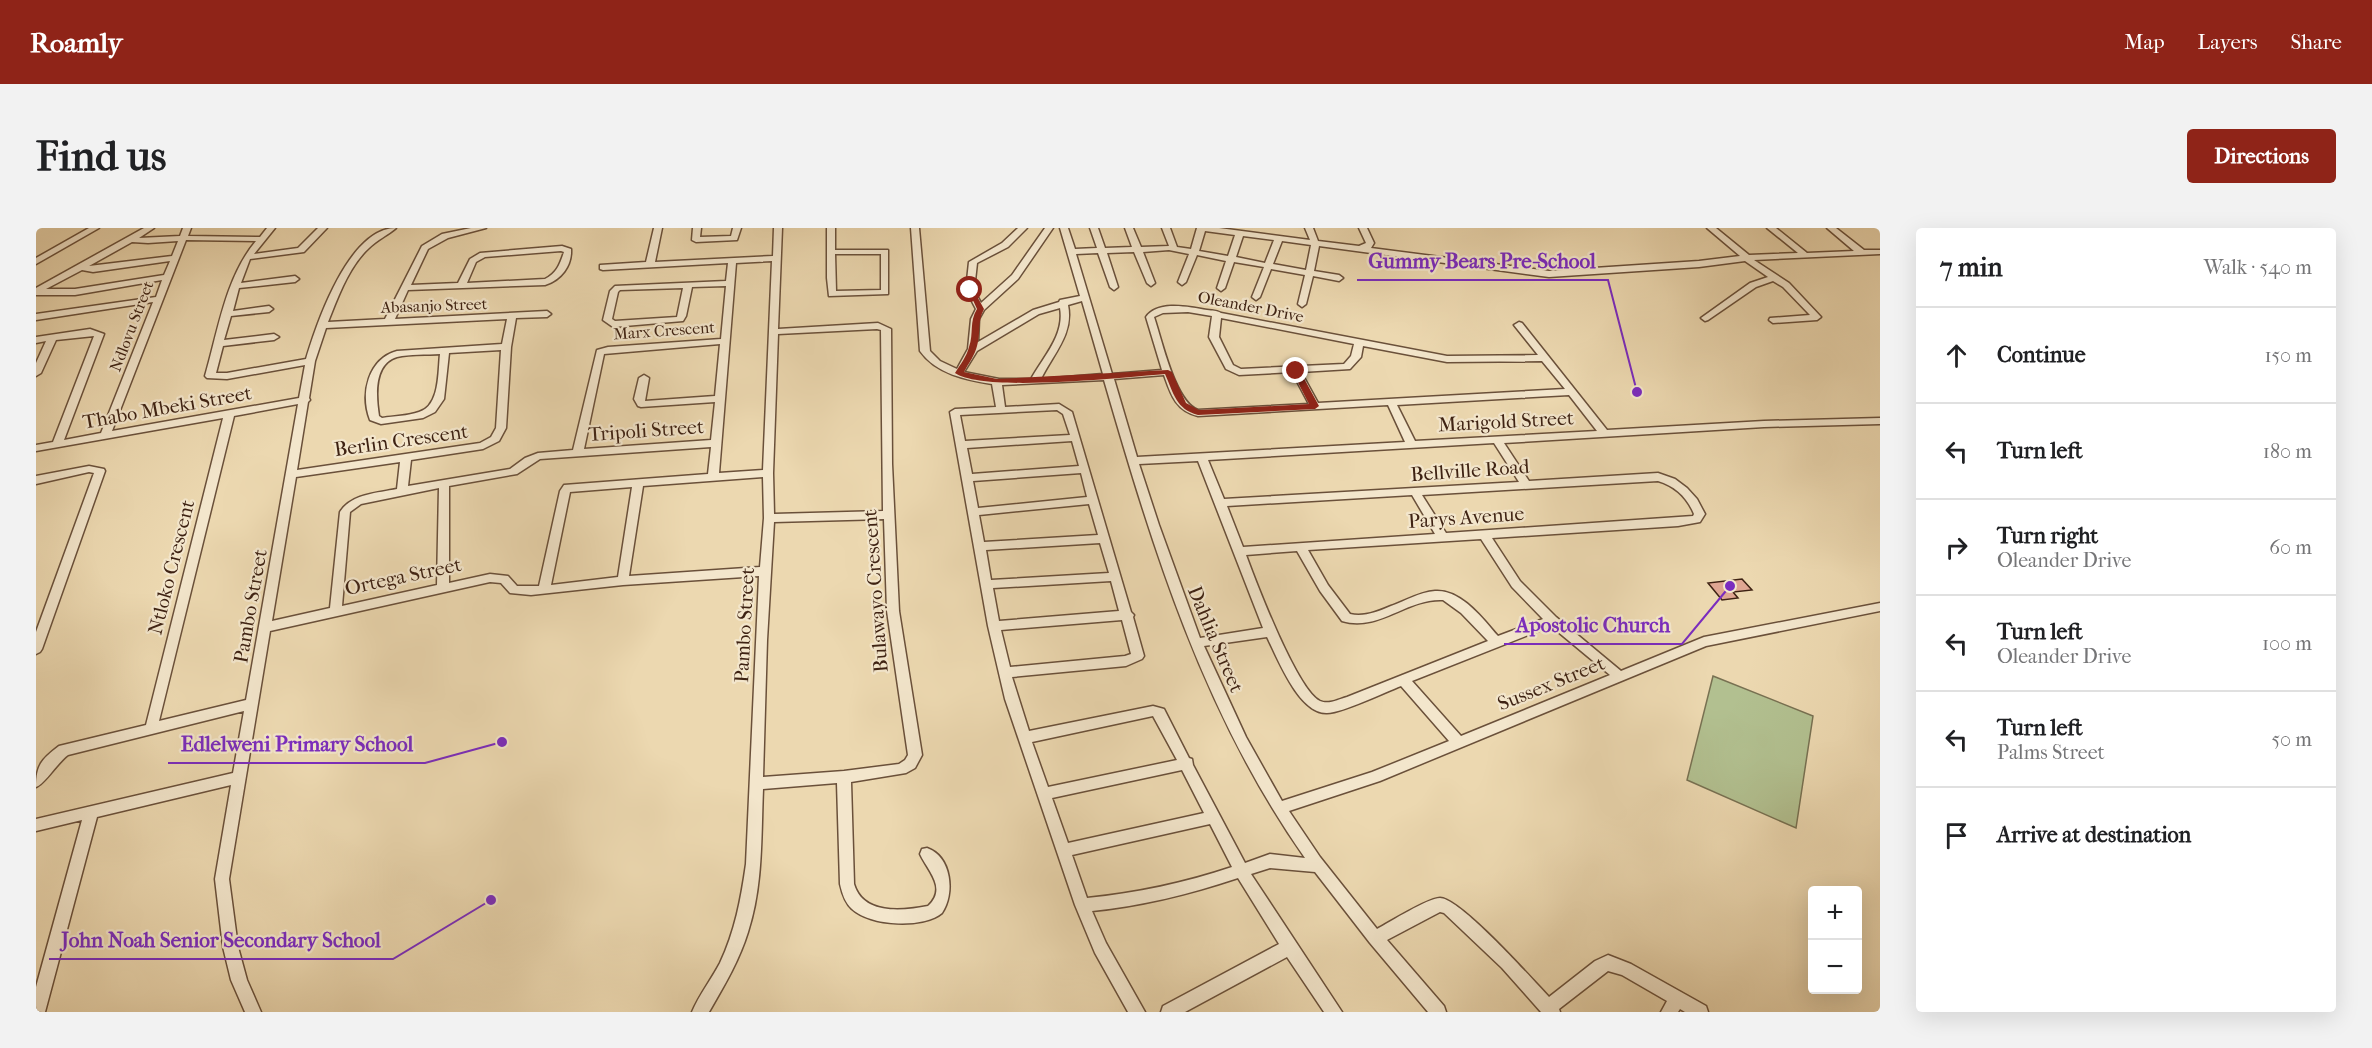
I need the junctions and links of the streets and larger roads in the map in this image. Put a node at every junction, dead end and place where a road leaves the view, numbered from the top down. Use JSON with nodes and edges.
{"nodes":[{"id":1,"x":95,"y":228,"type":"edge"},
{"id":2,"x":150,"y":228,"type":"edge"},
{"id":3,"x":187,"y":228,"type":"edge"},
{"id":4,"x":272,"y":228,"type":"edge"},
{"id":5,"x":323,"y":228,"type":"edge"},
{"id":6,"x":392,"y":228,"type":"edge"},
{"id":7,"x":482,"y":228,"type":"edge"},
{"id":8,"x":658,"y":228,"type":"edge"},
{"id":9,"x":697,"y":228,"type":"edge"},
{"id":10,"x":736,"y":228,"type":"edge"},
{"id":11,"x":778,"y":228,"type":"edge"},
{"id":12,"x":831,"y":228,"type":"edge"},
{"id":13,"x":915,"y":228,"type":"edge"},
{"id":14,"x":1023,"y":228,"type":"edge"},
{"id":15,"x":1049,"y":228,"type":"edge"},
{"id":16,"x":1064,"y":228,"type":"edge"},
{"id":17,"x":1094,"y":228,"type":"edge"},
{"id":18,"x":1129,"y":228,"type":"edge"},
{"id":19,"x":1166,"y":228,"type":"edge"},
{"id":20,"x":1201,"y":228,"type":"edge"},
{"id":21,"x":1309,"y":228,"type":"edge"},
{"id":22,"x":1363,"y":228,"type":"edge"},
{"id":23,"x":1711,"y":228,"type":"edge"},
{"id":24,"x":1771,"y":228,"type":"edge"},
{"id":25,"x":1831,"y":228,"type":"edge"},
{"id":26,"x":1257,"y":232,"type":"edge"},
{"id":27,"x":1240,"y":233,"type":"junction"},
{"id":28,"x":183,"y":238,"type":"junction"},
{"id":29,"x":130,"y":239,"type":"junction"},
{"id":30,"x":261,"y":239,"type":"junction"},
{"id":31,"x":1279,"y":239,"type":"junction"},
{"id":32,"x":1316,"y":243,"type":"junction"},
{"id":33,"x":1138,"y":249,"type":"junction"},
{"id":34,"x":1174,"y":249,"type":"junction"},
{"id":35,"x":1359,"y":249,"type":"junction"},
{"id":36,"x":36,"y":250,"type":"edge"},
{"id":37,"x":1102,"y":250,"type":"junction"},
{"id":38,"x":831,"y":252,"type":"junction"},
{"id":39,"x":1071,"y":252,"type":"junction"},
{"id":40,"x":1194,"y":252,"type":"junction"},
{"id":41,"x":1880,"y":252,"type":"edge"},
{"id":42,"x":1862,"y":253,"type":"junction"},
{"id":43,"x":49,"y":254,"type":"junction"},
{"id":44,"x":1805,"y":255,"type":"junction"},
{"id":45,"x":248,"y":257,"type":"junction"},
{"id":46,"x":175,"y":258,"type":"junction"},
{"id":47,"x":777,"y":258,"type":"junction"},
{"id":48,"x":1746,"y":258,"type":"junction"},
{"id":49,"x":1232,"y":260,"type":"junction"},
{"id":50,"x":36,"y":261,"type":"edge"},
{"id":51,"x":732,"y":261,"type":"junction"},
{"id":52,"x":650,"y":265,"type":"junction"},
{"id":53,"x":81,"y":267,"type":"junction"},
{"id":54,"x":603,"y":267,"type":"dead end"},
{"id":55,"x":1268,"y":267,"type":"junction"},
{"id":56,"x":1311,"y":274,"type":"junction"},
{"id":57,"x":167,"y":277,"type":"junction"},
{"id":58,"x":1775,"y":277,"type":"junction"},
{"id":59,"x":1339,"y":278,"type":"dead end"},
{"id":60,"x":295,"y":279,"type":"dead end"},
{"id":61,"x":1182,"y":282,"type":"dead end"},
{"id":62,"x":729,"y":283,"type":"junction"},
{"id":63,"x":688,"y":284,"type":"junction"},
{"id":64,"x":1151,"y":284,"type":"dead end"},
{"id":65,"x":236,"y":286,"type":"junction"},
{"id":66,"x":460,"y":286,"type":"junction"},
{"id":67,"x":1114,"y":287,"type":"dead end"},
{"id":68,"x":405,"y":288,"type":"junction"},
{"id":69,"x":1221,"y":288,"type":"dead end"},
{"id":70,"x":36,"y":292,"type":"edge"},
{"id":71,"x":1085,"y":297,"type":"junction"},
{"id":72,"x":1256,"y":297,"type":"dead end"},
{"id":73,"x":158,"y":299,"type":"junction"},
{"id":74,"x":1063,"y":303,"type":"junction"},
{"id":75,"x":1302,"y":304,"type":"dead end"},
{"id":76,"x":269,"y":309,"type":"dead end"},
{"id":77,"x":980,"y":309,"type":"junction"},
{"id":78,"x":1217,"y":313,"type":"junction"},
{"id":79,"x":227,"y":314,"type":"junction"},
{"id":80,"x":547,"y":314,"type":"dead end"},
{"id":81,"x":513,"y":316,"type":"junction"},
{"id":82,"x":36,"y":317,"type":"edge"},
{"id":83,"x":1705,"y":318,"type":"dead end"},
{"id":84,"x":1773,"y":320,"type":"dead end"},
{"id":85,"x":389,"y":321,"type":"junction"},
{"id":86,"x":323,"y":325,"type":"junction"},
{"id":87,"x":1519,"y":325,"type":"dead end"},
{"id":88,"x":774,"y":333,"type":"junction"},
{"id":89,"x":274,"y":337,"type":"dead end"},
{"id":90,"x":52,"y":338,"type":"junction"},
{"id":91,"x":36,"y":340,"type":"edge"},
{"id":92,"x":724,"y":341,"type":"junction"},
{"id":93,"x":1359,"y":342,"type":"junction"},
{"id":94,"x":218,"y":344,"type":"junction"},
{"id":95,"x":506,"y":347,"type":"junction"},
{"id":96,"x":973,"y":349,"type":"junction"},
{"id":97,"x":445,"y":352,"type":"junction"},
{"id":98,"x":1544,"y":358,"type":"junction"},
{"id":99,"x":310,"y":362,"type":"junction"},
{"id":100,"x":1296,"y":371,"type":"junction"},
{"id":101,"x":1168,"y":372,"type":"junction"},
{"id":102,"x":36,"y":373,"type":"edge"},
{"id":103,"x":959,"y":373,"type":"junction"},
{"id":104,"x":1109,"y":376,"type":"junction"},
{"id":105,"x":644,"y":378,"type":"dead end"},
{"id":106,"x":1035,"y":380,"type":"junction"},
{"id":107,"x":997,"y":382,"type":"junction"},
{"id":108,"x":1572,"y":392,"type":"junction"},
{"id":109,"x":720,"y":399,"type":"junction"},
{"id":110,"x":305,"y":400,"type":"junction"},
{"id":111,"x":1391,"y":402,"type":"junction"},
{"id":112,"x":1315,"y":406,"type":"junction"},
{"id":113,"x":1001,"y":411,"type":"junction"},
{"id":114,"x":229,"y":415,"type":"junction"},
{"id":115,"x":1880,"y":421,"type":"edge"},
{"id":116,"x":1605,"y":434,"type":"junction"},
{"id":117,"x":105,"y":436,"type":"junction"},
{"id":118,"x":1076,"y":438,"type":"junction"},
{"id":119,"x":1497,"y":440,"type":"junction"},
{"id":120,"x":717,"y":443,"type":"junction"},
{"id":121,"x":57,"y":444,"type":"junction"},
{"id":122,"x":1411,"y":444,"type":"junction"},
{"id":123,"x":960,"y":445,"type":"junction"},
{"id":124,"x":36,"y":448,"type":"edge"},
{"id":125,"x":578,"y":452,"type":"junction"},
{"id":126,"x":1202,"y":457,"type":"junction"},
{"id":127,"x":406,"y":458,"type":"junction"},
{"id":128,"x":1134,"y":461,"type":"junction"},
{"id":129,"x":1084,"y":469,"type":"junction"},
{"id":130,"x":768,"y":473,"type":"junction"},
{"id":131,"x":292,"y":474,"type":"junction"},
{"id":132,"x":714,"y":477,"type":"junction"},
{"id":133,"x":966,"y":478,"type":"junction"},
{"id":134,"x":36,"y":480,"type":"edge"},
{"id":135,"x":638,"y":482,"type":"junction"},
{"id":136,"x":444,"y":484,"type":"junction"},
{"id":137,"x":1526,"y":484,"type":"junction"},
{"id":138,"x":402,"y":491,"type":"junction"},
{"id":139,"x":1415,"y":492,"type":"junction"},
{"id":140,"x":1093,"y":500,"type":"junction"},
{"id":141,"x":1219,"y":503,"type":"junction"},
{"id":142,"x":973,"y":512,"type":"junction"},
{"id":143,"x":888,"y":515,"type":"junction"},
{"id":144,"x":769,"y":518,"type":"junction"},
{"id":145,"x":1696,"y":519,"type":"joint"},
{"id":146,"x":1484,"y":534,"type":"junction"},
{"id":147,"x":1442,"y":536,"type":"junction"},
{"id":148,"x":1105,"y":539,"type":"junction"},
{"id":149,"x":981,"y":546,"type":"junction"},
{"id":150,"x":1300,"y":547,"type":"junction"},
{"id":151,"x":1239,"y":551,"type":"junction"},
{"id":152,"x":766,"y":571,"type":"junction"},
{"id":153,"x":1116,"y":577,"type":"junction"},
{"id":154,"x":623,"y":581,"type":"junction"},
{"id":155,"x":987,"y":584,"type":"junction"},
{"id":156,"x":443,"y":587,"type":"junction"},
{"id":157,"x":544,"y":590,"type":"junction"},
{"id":158,"x":1880,"y":607,"type":"edge"},
{"id":159,"x":336,"y":610,"type":"junction"},
{"id":160,"x":1128,"y":615,"type":"junction"},
{"id":161,"x":1552,"y":620,"type":"junction"},
{"id":162,"x":994,"y":626,"type":"junction"},
{"id":163,"x":266,"y":627,"type":"junction"},
{"id":164,"x":1270,"y":632,"type":"junction"},
{"id":165,"x":1497,"y":642,"type":"junction"},
{"id":166,"x":1195,"y":643,"type":"junction"},
{"id":167,"x":36,"y":649,"type":"edge"},
{"id":168,"x":1004,"y":673,"type":"junction"},
{"id":169,"x":1619,"y":676,"type":"junction"},
{"id":170,"x":1404,"y":681,"type":"junction"},
{"id":171,"x":252,"y":704,"type":"junction"},
{"id":172,"x":151,"y":729,"type":"junction"},
{"id":173,"x":1023,"y":738,"type":"junction"},
{"id":174,"x":1458,"y":741,"type":"junction"},
{"id":175,"x":1186,"y":763,"type":"junction"},
{"id":176,"x":240,"y":777,"type":"junction"},
{"id":177,"x":844,"y":777,"type":"junction"},
{"id":178,"x":36,"y":781,"type":"edge"},
{"id":179,"x":758,"y":783,"type":"junction"},
{"id":180,"x":1044,"y":794,"type":"junction"},
{"id":181,"x":1279,"y":808,"type":"junction"},
{"id":182,"x":91,"y":812,"type":"junction"},
{"id":183,"x":1214,"y":817,"type":"junction"},
{"id":184,"x":36,"y":825,"type":"edge"},
{"id":185,"x":1064,"y":851,"type":"junction"},
{"id":186,"x":927,"y":854,"type":"dead end"},
{"id":187,"x":1319,"y":866,"type":"junction"},
{"id":188,"x":1241,"y":870,"type":"junction"},
{"id":189,"x":1082,"y":905,"type":"junction"},
{"id":190,"x":1375,"y":938,"type":"junction"},
{"id":191,"x":1289,"y":948,"type":"junction"},
{"id":192,"x":1673,"y":1006,"type":"edge"},
{"id":193,"x":1550,"y":1010,"type":"edge"},
{"id":194,"x":37,"y":1012,"type":"edge"},
{"id":195,"x":253,"y":1012,"type":"edge"},
{"id":196,"x":700,"y":1012,"type":"edge"},
{"id":197,"x":1137,"y":1012,"type":"edge"},
{"id":198,"x":1169,"y":1012,"type":"edge"},
{"id":199,"x":1334,"y":1012,"type":"edge"},
{"id":200,"x":1437,"y":1012,"type":"edge"},
{"id":201,"x":1700,"y":1012,"type":"edge"}],
"edges":[{"from":1,"to":43,"type":"street"},
{"from":2,"to":29,"type":"street"},
{"from":3,"to":28,"type":"street","name":"Ndlovu Street"},
{"from":4,"to":30,"type":"street"},
{"from":5,"to":45,"type":"street"},
{"from":6,"to":86,"type":"street","name":"Pambo Street"},
{"from":7,"to":68,"type":"street"},
{"from":8,"to":52,"type":"street"},
{"from":9,"to":10,"type":"street"},
{"from":11,"to":47,"type":"street","name":"Pambo Street"},
{"from":12,"to":38,"type":"street"},
{"from":13,"to":103,"type":"street"},
{"from":14,"to":77,"type":"street"},
{"from":15,"to":77,"type":"street"},
{"from":16,"to":39,"type":"street","name":"Dahlia Street"},
{"from":17,"to":37,"type":"street"},
{"from":18,"to":33,"type":"street"},
{"from":19,"to":34,"type":"street"},
{"from":20,"to":27,"type":"street"},
{"from":20,"to":40,"type":"street"},
{"from":21,"to":32,"type":"street"},
{"from":22,"to":35,"type":"street"},
{"from":23,"to":48,"type":"street"},
{"from":24,"to":44,"type":"street"},
{"from":25,"to":42,"type":"street"},
{"from":26,"to":27,"type":"street"},
{"from":26,"to":31,"type":"street"},
{"from":27,"to":49,"type":"street"},
{"from":28,"to":29,"type":"street"},
{"from":28,"to":30,"type":"street"},
{"from":28,"to":46,"type":"street","name":"Ndlovu Street"},
{"from":29,"to":53,"type":"street"},
{"from":30,"to":45,"type":"street"},
{"from":31,"to":32,"type":"street"},
{"from":31,"to":55,"type":"street"},
{"from":32,"to":35,"type":"street"},
{"from":32,"to":56,"type":"street"},
{"from":33,"to":34,"type":"street"},
{"from":33,"to":37,"type":"street"},
{"from":33,"to":64,"type":"street"},
{"from":34,"to":40,"type":"street"},
{"from":35,"to":48,"type":"street"},
{"from":36,"to":43,"type":"street"},
{"from":37,"to":39,"type":"street"},
{"from":37,"to":67,"type":"street"},
{"from":38,"to":38,"type":"street"},
{"from":39,"to":71,"type":"street","name":"Dahlia Street"},
{"from":40,"to":49,"type":"street"},
{"from":40,"to":61,"type":"street"},
{"from":41,"to":42,"type":"street"},
{"from":42,"to":44,"type":"street"},
{"from":43,"to":50,"type":"street"},
{"from":44,"to":48,"type":"street"},
{"from":45,"to":65,"type":"street"},
{"from":46,"to":53,"type":"street"},
{"from":46,"to":57,"type":"street","name":"Ndlovu Street"},
{"from":47,"to":51,"type":"street"},
{"from":47,"to":88,"type":"street","name":"Pambo Street"},
{"from":48,"to":58,"type":"street"},
{"from":49,"to":55,"type":"street"},
{"from":49,"to":69,"type":"street"},
{"from":51,"to":52,"type":"street"},
{"from":51,"to":62,"type":"street"},
{"from":52,"to":54,"type":"street"},
{"from":53,"to":70,"type":"street"},
{"from":55,"to":56,"type":"street"},
{"from":55,"to":72,"type":"street"},
{"from":56,"to":59,"type":"street"},
{"from":56,"to":75,"type":"street"},
{"from":57,"to":70,"type":"street"},
{"from":57,"to":73,"type":"street","name":"Ndlovu Street"},
{"from":58,"to":83,"type":"street"},
{"from":58,"to":84,"type":"street"},
{"from":60,"to":65,"type":"street"},
{"from":62,"to":63,"type":"street"},
{"from":62,"to":92,"type":"street"},
{"from":63,"to":63,"type":"street"},
{"from":65,"to":79,"type":"street"},
{"from":66,"to":66,"type":"street"},
{"from":66,"to":68,"type":"street"},
{"from":68,"to":85,"type":"street"},
{"from":71,"to":74,"type":"street"},
{"from":71,"to":104,"type":"street","name":"Dahlia Street"},
{"from":73,"to":82,"type":"street"},
{"from":73,"to":117,"type":"street","name":"Ndlovu Street"},
{"from":74,"to":96,"type":"street"},
{"from":74,"to":106,"type":"street"},
{"from":76,"to":79,"type":"street"},
{"from":77,"to":96,"type":"street"},
{"from":78,"to":93,"type":"street","name":"Oleander Drive"},
{"from":78,"to":100,"type":"street"},
{"from":78,"to":101,"type":"street","name":"Oleander Drive"},
{"from":79,"to":94,"type":"street"},
{"from":80,"to":81,"type":"street","name":"Abasanjo Street"},
{"from":81,"to":85,"type":"street","name":"Abasanjo Street"},
{"from":81,"to":95,"type":"street","name":"Berlin Crescent"},
{"from":85,"to":86,"type":"street","name":"Abasanjo Street"},
{"from":86,"to":99,"type":"street","name":"Pambo Street"},
{"from":87,"to":98,"type":"street"},
{"from":88,"to":130,"type":"street","name":"Pambo Street"},
{"from":88,"to":143,"type":"street","name":"Bulawayo Crescent"},
{"from":89,"to":94,"type":"street"},
{"from":90,"to":91,"type":"street"},
{"from":90,"to":102,"type":"street"},
{"from":90,"to":121,"type":"street"},
{"from":92,"to":109,"type":"street"},
{"from":92,"to":125,"type":"street","name":"Marx Crescent"},
{"from":93,"to":98,"type":"street","name":"Oleander Drive"},
{"from":93,"to":100,"type":"street"},
{"from":94,"to":99,"type":"street"},
{"from":95,"to":97,"type":"street"},
{"from":95,"to":127,"type":"street","name":"Berlin Crescent"},
{"from":96,"to":103,"type":"street"},
{"from":97,"to":97,"type":"street"},
{"from":98,"to":108,"type":"street"},
{"from":99,"to":110,"type":"street","name":"Pambo Street"},
{"from":100,"to":112,"type":"street"},
{"from":101,"to":104,"type":"street"},
{"from":101,"to":112,"type":"street","name":"Oleander Drive"},
{"from":103,"to":107,"type":"street"},
{"from":104,"to":106,"type":"street"},
{"from":104,"to":128,"type":"street","name":"Dahlia Street"},
{"from":105,"to":109,"type":"street"},
{"from":106,"to":107,"type":"street"},
{"from":107,"to":113,"type":"street"},
{"from":108,"to":111,"type":"street","name":"Oleander Drive"},
{"from":108,"to":116,"type":"street"},
{"from":109,"to":120,"type":"street"},
{"from":110,"to":114,"type":"street","name":"Thabo Mbeki Street"},
{"from":110,"to":131,"type":"street","name":"Pambo Street"},
{"from":111,"to":112,"type":"street","name":"Oleander Drive"},
{"from":111,"to":122,"type":"street"},
{"from":113,"to":118,"type":"street"},
{"from":113,"to":123,"type":"street"},
{"from":114,"to":117,"type":"street","name":"Thabo Mbeki Street"},
{"from":114,"to":172,"type":"street","name":"Ntloko Crescent"},
{"from":115,"to":116,"type":"street","name":"Marigold Street"},
{"from":116,"to":119,"type":"street","name":"Marigold Street"},
{"from":117,"to":121,"type":"street","name":"Thabo Mbeki Street"},
{"from":118,"to":123,"type":"street"},
{"from":118,"to":129,"type":"street"},
{"from":119,"to":122,"type":"street","name":"Marigold Street"},
{"from":119,"to":137,"type":"street"},
{"from":120,"to":125,"type":"street","name":"Tripoli Street"},
{"from":120,"to":132,"type":"street"},
{"from":121,"to":124,"type":"street","name":"Thabo Mbeki Street"},
{"from":122,"to":126,"type":"street","name":"Marigold Street"},
{"from":123,"to":133,"type":"street"},
{"from":125,"to":136,"type":"street","name":"Tripoli Street"},
{"from":126,"to":128,"type":"street","name":"Marigold Street"},
{"from":126,"to":141,"type":"street"},
{"from":127,"to":131,"type":"street","name":"Berlin Crescent"},
{"from":127,"to":138,"type":"street"},
{"from":128,"to":166,"type":"street","name":"Dahlia Street"},
{"from":129,"to":133,"type":"street"},
{"from":129,"to":140,"type":"street"},
{"from":130,"to":132,"type":"street"},
{"from":130,"to":144,"type":"street","name":"Pambo Street"},
{"from":131,"to":163,"type":"street","name":"Pambo Street"},
{"from":132,"to":135,"type":"street"},
{"from":133,"to":142,"type":"street"},
{"from":134,"to":167,"type":"street"},
{"from":135,"to":154,"type":"street"},
{"from":135,"to":157,"type":"street"},
{"from":136,"to":138,"type":"street","name":"Tripoli Street"},
{"from":136,"to":156,"type":"street"},
{"from":137,"to":139,"type":"street","name":"Bellville Road"},
{"from":137,"to":145,"type":"street","name":"Bellville Road"},
{"from":138,"to":159,"type":"street","name":"Tripoli Street"},
{"from":139,"to":141,"type":"street","name":"Bellville Road"},
{"from":139,"to":147,"type":"street"},
{"from":140,"to":142,"type":"street"},
{"from":140,"to":148,"type":"street"},
{"from":141,"to":151,"type":"street"},
{"from":142,"to":149,"type":"street"},
{"from":143,"to":144,"type":"street"},
{"from":143,"to":177,"type":"street","name":"Bulawayo Crescent"},
{"from":144,"to":152,"type":"street","name":"Pambo Street"},
{"from":145,"to":146,"type":"street","name":"Parys Avenue"},
{"from":146,"to":147,"type":"street","name":"Parys Avenue"},
{"from":146,"to":161,"type":"street"},
{"from":147,"to":150,"type":"street","name":"Parys Avenue"},
{"from":148,"to":149,"type":"street"},
{"from":148,"to":153,"type":"street"},
{"from":149,"to":155,"type":"street"},
{"from":150,"to":151,"type":"street","name":"Parys Avenue"},
{"from":150,"to":165,"type":"street"},
{"from":151,"to":164,"type":"street"},
{"from":152,"to":154,"type":"street","name":"Ortega Street"},
{"from":152,"to":179,"type":"street","name":"Pambo Street"},
{"from":153,"to":155,"type":"street"},
{"from":153,"to":160,"type":"street"},
{"from":154,"to":157,"type":"street","name":"Ortega Street"},
{"from":155,"to":162,"type":"street"},
{"from":156,"to":157,"type":"street","name":"Ortega Street"},
{"from":156,"to":159,"type":"street","name":"Ortega Street"},
{"from":158,"to":169,"type":"street","name":"Sussex Street"},
{"from":159,"to":163,"type":"street","name":"Ortega Street"},
{"from":160,"to":162,"type":"street"},
{"from":160,"to":168,"type":"street"},
{"from":161,"to":165,"type":"street"},
{"from":161,"to":169,"type":"street"},
{"from":162,"to":168,"type":"street"},
{"from":163,"to":171,"type":"street","name":"Pambo Street"},
{"from":164,"to":166,"type":"street"},
{"from":164,"to":170,"type":"street"},
{"from":165,"to":170,"type":"street"},
{"from":166,"to":181,"type":"street","name":"Dahlia Street"},
{"from":168,"to":173,"type":"street"},
{"from":169,"to":174,"type":"street","name":"Sussex Street"},
{"from":170,"to":174,"type":"street"},
{"from":171,"to":172,"type":"street"},
{"from":171,"to":176,"type":"street","name":"Pambo Street"},
{"from":172,"to":178,"type":"street"},
{"from":173,"to":175,"type":"street"},
{"from":173,"to":180,"type":"street"},
{"from":174,"to":181,"type":"street","name":"Sussex Street"},
{"from":175,"to":180,"type":"street"},
{"from":175,"to":183,"type":"street"},
{"from":176,"to":182,"type":"street"},
{"from":176,"to":195,"type":"street","name":"Pambo Street"},
{"from":177,"to":179,"type":"street","name":"Bulawayo Crescent"},
{"from":177,"to":186,"type":"street"},
{"from":179,"to":196,"type":"street","name":"Pambo Street"},
{"from":180,"to":185,"type":"street"},
{"from":181,"to":187,"type":"street","name":"Dahlia Street"},
{"from":182,"to":184,"type":"street"},
{"from":182,"to":194,"type":"street"},
{"from":183,"to":185,"type":"street"},
{"from":183,"to":188,"type":"street"},
{"from":185,"to":189,"type":"street"},
{"from":187,"to":188,"type":"street"},
{"from":187,"to":190,"type":"street","name":"Dahlia Street"},
{"from":188,"to":189,"type":"street"},
{"from":188,"to":191,"type":"street"},
{"from":189,"to":197,"type":"street"},
{"from":190,"to":193,"type":"street"},
{"from":190,"to":200,"type":"street","name":"Dahlia Street"},
{"from":191,"to":198,"type":"street"},
{"from":191,"to":199,"type":"street"},
{"from":192,"to":193,"type":"street"},
{"from":192,"to":201,"type":"street"}]}
